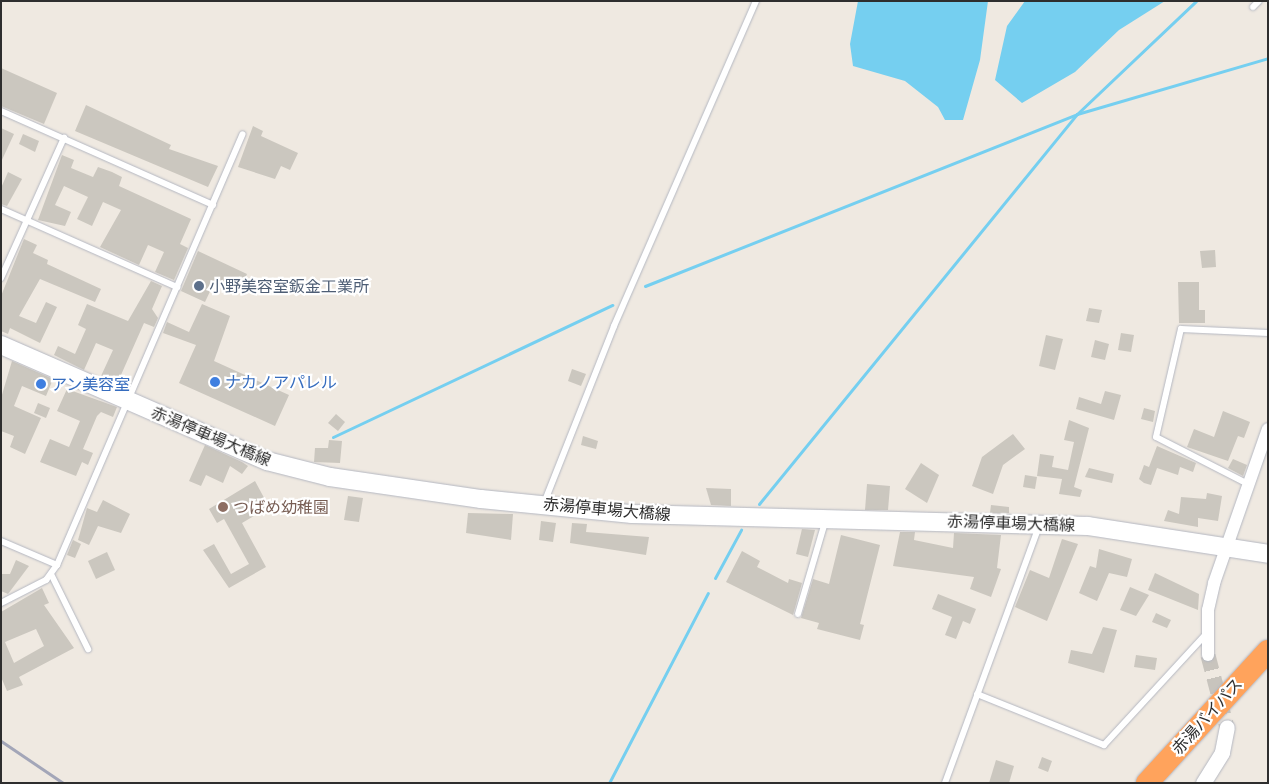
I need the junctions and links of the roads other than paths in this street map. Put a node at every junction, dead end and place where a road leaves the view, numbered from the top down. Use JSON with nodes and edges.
{"nodes":[{"id":1,"x":756,"y":1,"type":"edge"},
{"id":2,"x":1259,"y":1,"type":"edge"},
{"id":3,"x":1253,"y":7,"type":"dead end"},
{"id":4,"x":1,"y":111,"type":"edge"},
{"id":5,"x":243,"y":134,"type":"dead end"},
{"id":6,"x":64,"y":138,"type":"junction"},
{"id":7,"x":213,"y":205,"type":"junction"},
{"id":8,"x":1,"y":209,"type":"edge"},
{"id":9,"x":29,"y":219,"type":"junction"},
{"id":10,"x":1,"y":278,"type":"edge"},
{"id":11,"x":177,"y":287,"type":"junction"},
{"id":12,"x":1268,"y":333,"type":"edge"},
{"id":13,"x":1,"y":345,"type":"edge"},
{"id":14,"x":126,"y":400,"type":"junction"},
{"id":15,"x":1268,"y":429,"type":"edge"},
{"id":16,"x":1248,"y":484,"type":"junction"},
{"id":17,"x":544,"y":503,"type":"junction"},
{"id":18,"x":826,"y":517,"type":"junction"},
{"id":19,"x":1040,"y":523,"type":"junction"},
{"id":20,"x":1,"y":541,"type":"edge"},
{"id":21,"x":1226,"y":549,"type":"junction"},
{"id":22,"x":1268,"y":554,"type":"edge"},
{"id":23,"x":57,"y":564,"type":"junction"},
{"id":24,"x":51,"y":574,"type":"junction"},
{"id":25,"x":1,"y":603,"type":"edge"},
{"id":26,"x":798,"y":614,"type":"dead end"},
{"id":27,"x":1206,"y":634,"type":"junction"},
{"id":28,"x":88,"y":650,"type":"dead end"},
{"id":29,"x":1268,"y":651,"type":"edge"},
{"id":30,"x":1208,"y":655,"type":"tunnel mouth"},
{"id":31,"x":978,"y":694,"type":"junction"},
{"id":32,"x":1227,"y":726,"type":"tunnel mouth"},
{"id":33,"x":945,"y":783,"type":"edge"},
{"id":34,"x":1147,"y":783,"type":"edge"},
{"id":35,"x":1203,"y":783,"type":"edge"}],
"edges":[{"from":1,"to":17,"type":"lane"},
{"from":2,"to":3,"type":"lane"},
{"from":4,"to":6,"type":"lane"},
{"from":5,"to":7,"type":"lane"},
{"from":6,"to":7,"type":"lane"},
{"from":6,"to":9,"type":"lane"},
{"from":7,"to":11,"type":"lane"},
{"from":8,"to":9,"type":"lane"},
{"from":9,"to":10,"type":"lane"},
{"from":9,"to":11,"type":"lane"},
{"from":11,"to":14,"type":"lane"},
{"from":12,"to":16,"type":"lane"},
{"from":13,"to":14,"type":"main road","name":"赤湯停車場大橋線"},
{"from":14,"to":17,"type":"main road","name":"赤湯停車場大橋線"},
{"from":14,"to":23,"type":"lane"},
{"from":15,"to":16,"type":"street"},
{"from":16,"to":21,"type":"street"},
{"from":17,"to":18,"type":"main road","name":"赤湯停車場大橋線"},
{"from":18,"to":19,"type":"main road","name":"赤湯停車場大橋線"},
{"from":18,"to":26,"type":"lane"},
{"from":19,"to":21,"type":"main road","name":"赤湯停車場大橋線"},
{"from":19,"to":31,"type":"lane"},
{"from":20,"to":23,"type":"lane"},
{"from":21,"to":22,"type":"main road","name":"赤湯停車場大橋線"},
{"from":21,"to":27,"type":"street"},
{"from":23,"to":24,"type":"lane"},
{"from":24,"to":25,"type":"lane"},
{"from":24,"to":28,"type":"lane"},
{"from":27,"to":30,"type":"street"},
{"from":27,"to":31,"type":"lane"},
{"from":29,"to":34,"type":"highway","name":"赤湯バイパス"},
{"from":31,"to":33,"type":"lane"},
{"from":32,"to":35,"type":"street"}]}
